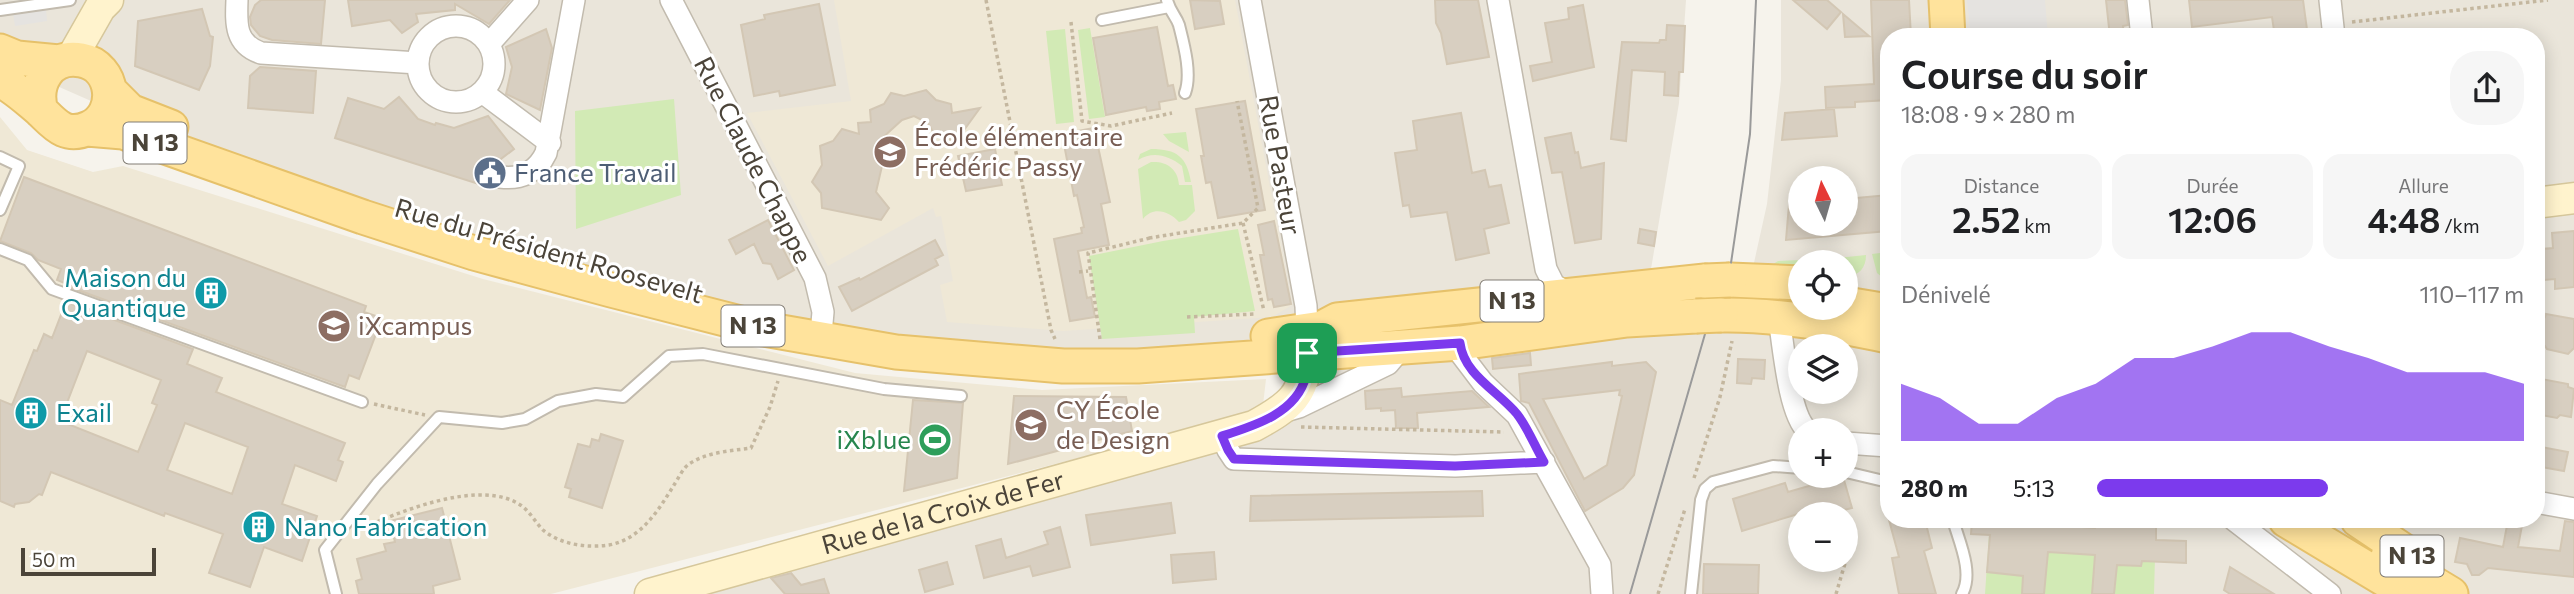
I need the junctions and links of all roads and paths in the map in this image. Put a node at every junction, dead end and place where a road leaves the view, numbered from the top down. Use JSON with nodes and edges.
{"nodes":[{"id":1,"x":70,"y":0,"type":"edge"},
{"id":2,"x":237,"y":0,"type":"edge"},
{"id":3,"x":528,"y":0,"type":"edge"},
{"id":4,"x":574,"y":0,"type":"edge"},
{"id":5,"x":671,"y":0,"type":"edge"},
{"id":6,"x":986,"y":0,"type":"edge"},
{"id":7,"x":1250,"y":0,"type":"edge"},
{"id":8,"x":1498,"y":0,"type":"edge"},
{"id":9,"x":1946,"y":0,"type":"edge"},
{"id":10,"x":2138,"y":0,"type":"edge"},
{"id":11,"x":2330,"y":0,"type":"edge"},
{"id":12,"x":2548,"y":0,"type":"edge"},
{"id":13,"x":1168,"y":3,"type":"edge"},
{"id":14,"x":100,"y":9,"type":"edge"},
{"id":15,"x":0,"y":10,"type":"edge"},
{"id":16,"x":1102,"y":20,"type":"dead end"},
{"id":17,"x":1071,"y":23,"type":"dead end"},
{"id":18,"x":1948,"y":28,"type":"edge"},
{"id":19,"x":2141,"y":28,"type":"edge"},
{"id":20,"x":2334,"y":28,"type":"edge"},
{"id":21,"x":2348,"y":28,"type":"edge"},
{"id":22,"x":489,"y":44,"type":"junction"},
{"id":23,"x":0,"y":51,"type":"edge"},
{"id":24,"x":65,"y":60,"type":"junction"},
{"id":25,"x":418,"y":63,"type":"junction"},
{"id":26,"x":0,"y":80,"type":"edge"},
{"id":27,"x":107,"y":83,"type":"junction"},
{"id":28,"x":482,"y":92,"type":"junction"},
{"id":29,"x":1185,"y":93,"type":"dead end"},
{"id":30,"x":1237,"y":101,"type":"dead end"},
{"id":31,"x":41,"y":111,"type":"junction"},
{"id":32,"x":1172,"y":113,"type":"dead end"},
{"id":33,"x":87,"y":129,"type":"junction"},
{"id":34,"x":550,"y":143,"type":"junction"},
{"id":35,"x":0,"y":157,"type":"edge"},
{"id":36,"x":500,"y":177,"type":"dead end"},
{"id":37,"x":2574,"y":198,"type":"edge"},
{"id":38,"x":2545,"y":202,"type":"edge"},
{"id":39,"x":0,"y":210,"type":"edge"},
{"id":40,"x":1243,"y":223,"type":"junction"},
{"id":41,"x":0,"y":249,"type":"edge"},
{"id":42,"x":1088,"y":271,"type":"junction"},
{"id":43,"x":1079,"y":272,"type":"dead end"},
{"id":44,"x":1091,"y":285,"type":"junction"},
{"id":45,"x":1788,"y":285,"type":"edge"},
{"id":46,"x":1085,"y":288,"type":"dead end"},
{"id":47,"x":1858,"y":289,"type":"edge"},
{"id":48,"x":1880,"y":293,"type":"edge"},
{"id":49,"x":1570,"y":294,"type":"junction"},
{"id":50,"x":1717,"y":302,"type":"junction"},
{"id":51,"x":1858,"y":306,"type":"edge"},
{"id":52,"x":1788,"y":307,"type":"edge"},
{"id":53,"x":1880,"y":310,"type":"edge"},
{"id":54,"x":1858,"y":316,"type":"edge"},
{"id":55,"x":1187,"y":317,"type":"dead end"},
{"id":56,"x":1793,"y":320,"type":"edge"},
{"id":57,"x":1821,"y":320,"type":"edge"},
{"id":58,"x":1880,"y":320,"type":"edge"},
{"id":59,"x":822,"y":323,"type":"junction"},
{"id":60,"x":1880,"y":334,"type":"edge"},
{"id":61,"x":1312,"y":337,"type":"junction"},
{"id":62,"x":1100,"y":339,"type":"dead end"},
{"id":63,"x":1460,"y":343,"type":"junction"},
{"id":64,"x":1404,"y":345,"type":"junction"},
{"id":65,"x":1059,"y":348,"type":"junction"},
{"id":66,"x":782,"y":369,"type":"junction"},
{"id":67,"x":961,"y":396,"type":"dead end"},
{"id":68,"x":362,"y":402,"type":"joint"},
{"id":69,"x":439,"y":417,"type":"junction"},
{"id":70,"x":1799,"y":418,"type":"edge"},
{"id":71,"x":1288,"y":421,"type":"junction"},
{"id":72,"x":1522,"y":424,"type":"junction"},
{"id":73,"x":1222,"y":436,"type":"junction"},
{"id":74,"x":1858,"y":444,"type":"edge"},
{"id":75,"x":1880,"y":445,"type":"edge"},
{"id":76,"x":1544,"y":462,"type":"junction"},
{"id":77,"x":1788,"y":467,"type":"edge"},
{"id":78,"x":1858,"y":475,"type":"edge"},
{"id":79,"x":1880,"y":480,"type":"edge"},
{"id":80,"x":1690,"y":490,"type":"dead end"},
{"id":81,"x":1686,"y":503,"type":"dead end"},
{"id":82,"x":2545,"y":504,"type":"edge"},
{"id":83,"x":2574,"y":509,"type":"edge"},
{"id":84,"x":1955,"y":528,"type":"edge"},
{"id":85,"x":2244,"y":528,"type":"edge"},
{"id":86,"x":2299,"y":528,"type":"edge"},
{"id":87,"x":2322,"y":528,"type":"edge"},
{"id":88,"x":2342,"y":528,"type":"edge"},
{"id":89,"x":2370,"y":528,"type":"edge"},
{"id":90,"x":356,"y":531,"type":"dead end"},
{"id":91,"x":1842,"y":572,"type":"edge"},
{"id":92,"x":336,"y":594,"type":"edge"},
{"id":93,"x":650,"y":594,"type":"edge"},
{"id":94,"x":1602,"y":594,"type":"edge"},
{"id":95,"x":1658,"y":594,"type":"edge"},
{"id":96,"x":1691,"y":594,"type":"edge"},
{"id":97,"x":1836,"y":594,"type":"edge"},
{"id":98,"x":1962,"y":594,"type":"edge"},
{"id":99,"x":2330,"y":594,"type":"edge"},
{"id":100,"x":2409,"y":594,"type":"edge"},
{"id":101,"x":2425,"y":594,"type":"edge"},
{"id":102,"x":2451,"y":594,"type":"edge"},
{"id":103,"x":2462,"y":594,"type":"edge"}],
"edges":[{"from":1,"to":15,"type":"lane"},
{"from":2,"to":25,"type":"street"},
{"from":3,"to":22,"type":"street"},
{"from":4,"to":34,"type":"street"},
{"from":5,"to":59,"type":"street","name":"Rue Claude Chappe"},
{"from":6,"to":65,"type":"path"},
{"from":7,"to":61,"type":"street","name":"Rue Pasteur"},
{"from":8,"to":49,"type":"street"},
{"from":9,"to":18,"type":"main road"},
{"from":10,"to":19,"type":"street"},
{"from":11,"to":20,"type":"street"},
{"from":12,"to":21,"type":"path"},
{"from":13,"to":16,"type":"lane"},
{"from":13,"to":29,"type":"lane"},
{"from":14,"to":24,"type":"street"},
{"from":14,"to":27,"type":"street"},
{"from":17,"to":32,"type":"path"},
{"from":22,"to":25,"type":"street"},
{"from":22,"to":28,"type":"street"},
{"from":23,"to":24,"type":"main road","name":"Rue du Président Roosevelt"},
{"from":24,"to":27,"type":"main road","name":"Rue du Président Roosevelt"},
{"from":24,"to":31,"type":"main road"},
{"from":25,"to":28,"type":"street"},
{"from":26,"to":31,"type":"main road","name":"Rue du Président Roosevelt"},
{"from":27,"to":33,"type":"main road"},
{"from":27,"to":59,"type":"main road","name":"Rue du Président Roosevelt","number":"N 13"},
{"from":28,"to":34,"type":"street"},
{"from":30,"to":40,"type":"path"},
{"from":31,"to":33,"type":"main road","name":"Rue du Président Roosevelt"},
{"from":33,"to":61,"type":"main road","name":"Rue du Président Roosevelt","number":"N 13"},
{"from":34,"to":36,"type":"street"},
{"from":35,"to":39,"type":"lane"},
{"from":37,"to":38,"type":"street"},
{"from":40,"to":42,"type":"path"},
{"from":40,"to":55,"type":"path"},
{"from":41,"to":68,"type":"lane"},
{"from":42,"to":43,"type":"path"},
{"from":42,"to":44,"type":"path"},
{"from":44,"to":46,"type":"path"},
{"from":44,"to":62,"type":"path"},
{"from":45,"to":50,"type":"main road","name":"Rue du Président Roosevelt","number":"N 13"},
{"from":47,"to":48,"type":"main road"},
{"from":49,"to":50,"type":"main road","name":"Rue du Président Roosevelt","number":"N 13"},
{"from":49,"to":61,"type":"main road","name":"Rue du Président Roosevelt","number":"N 13"},
{"from":50,"to":52,"type":"main road"},
{"from":50,"to":61,"type":"main road"},
{"from":50,"to":63,"type":"main road","name":"Rue du Président Roosevelt","number":"N 13"},
{"from":50,"to":64,"type":"main road"},
{"from":50,"to":80,"type":"path"},
{"from":51,"to":53,"type":"main road"},
{"from":54,"to":58,"type":"main road"},
{"from":56,"to":70,"type":"street"},
{"from":57,"to":60,"type":"main road"},
{"from":59,"to":65,"type":"main road","name":"Rue du Président Roosevelt","number":"N 13"},
{"from":61,"to":64,"type":"main road","name":"Rue du Président Roosevelt","number":"N 13"},
{"from":61,"to":65,"type":"main road","name":"Rue du Président Roosevelt","number":"N 13"},
{"from":61,"to":71,"type":"street","name":"Rue de la Croix de Fer"},
{"from":63,"to":64,"type":"main road","name":"Rue du Président Roosevelt","number":"N 13"},
{"from":63,"to":72,"type":"street"},
{"from":64,"to":71,"type":"street","name":"Rue de la Croix de Fer"},
{"from":66,"to":67,"type":"lane"},
{"from":66,"to":69,"type":"lane"},
{"from":66,"to":90,"type":"path"},
{"from":68,"to":69,"type":"path"},
{"from":69,"to":92,"type":"lane"},
{"from":71,"to":72,"type":"path"},
{"from":71,"to":73,"type":"street","name":"Rue de la Croix de Fer"},
{"from":72,"to":76,"type":"street"},
{"from":73,"to":76,"type":"street"},
{"from":73,"to":93,"type":"street","name":"Rue de la Croix de Fer"},
{"from":74,"to":75,"type":"street"},
{"from":76,"to":94,"type":"street"},
{"from":77,"to":96,"type":"lane"},
{"from":78,"to":79,"type":"lane"},
{"from":81,"to":95,"type":"path"},
{"from":82,"to":83,"type":"street"},
{"from":84,"to":98,"type":"lane"},
{"from":85,"to":99,"type":"street"},
{"from":86,"to":100,"type":"main road","number":"N 13"},
{"from":87,"to":101,"type":"main road"},
{"from":88,"to":102,"type":"main road"},
{"from":89,"to":103,"type":"main road","number":"N 13"},
{"from":91,"to":97,"type":"path"}]}
